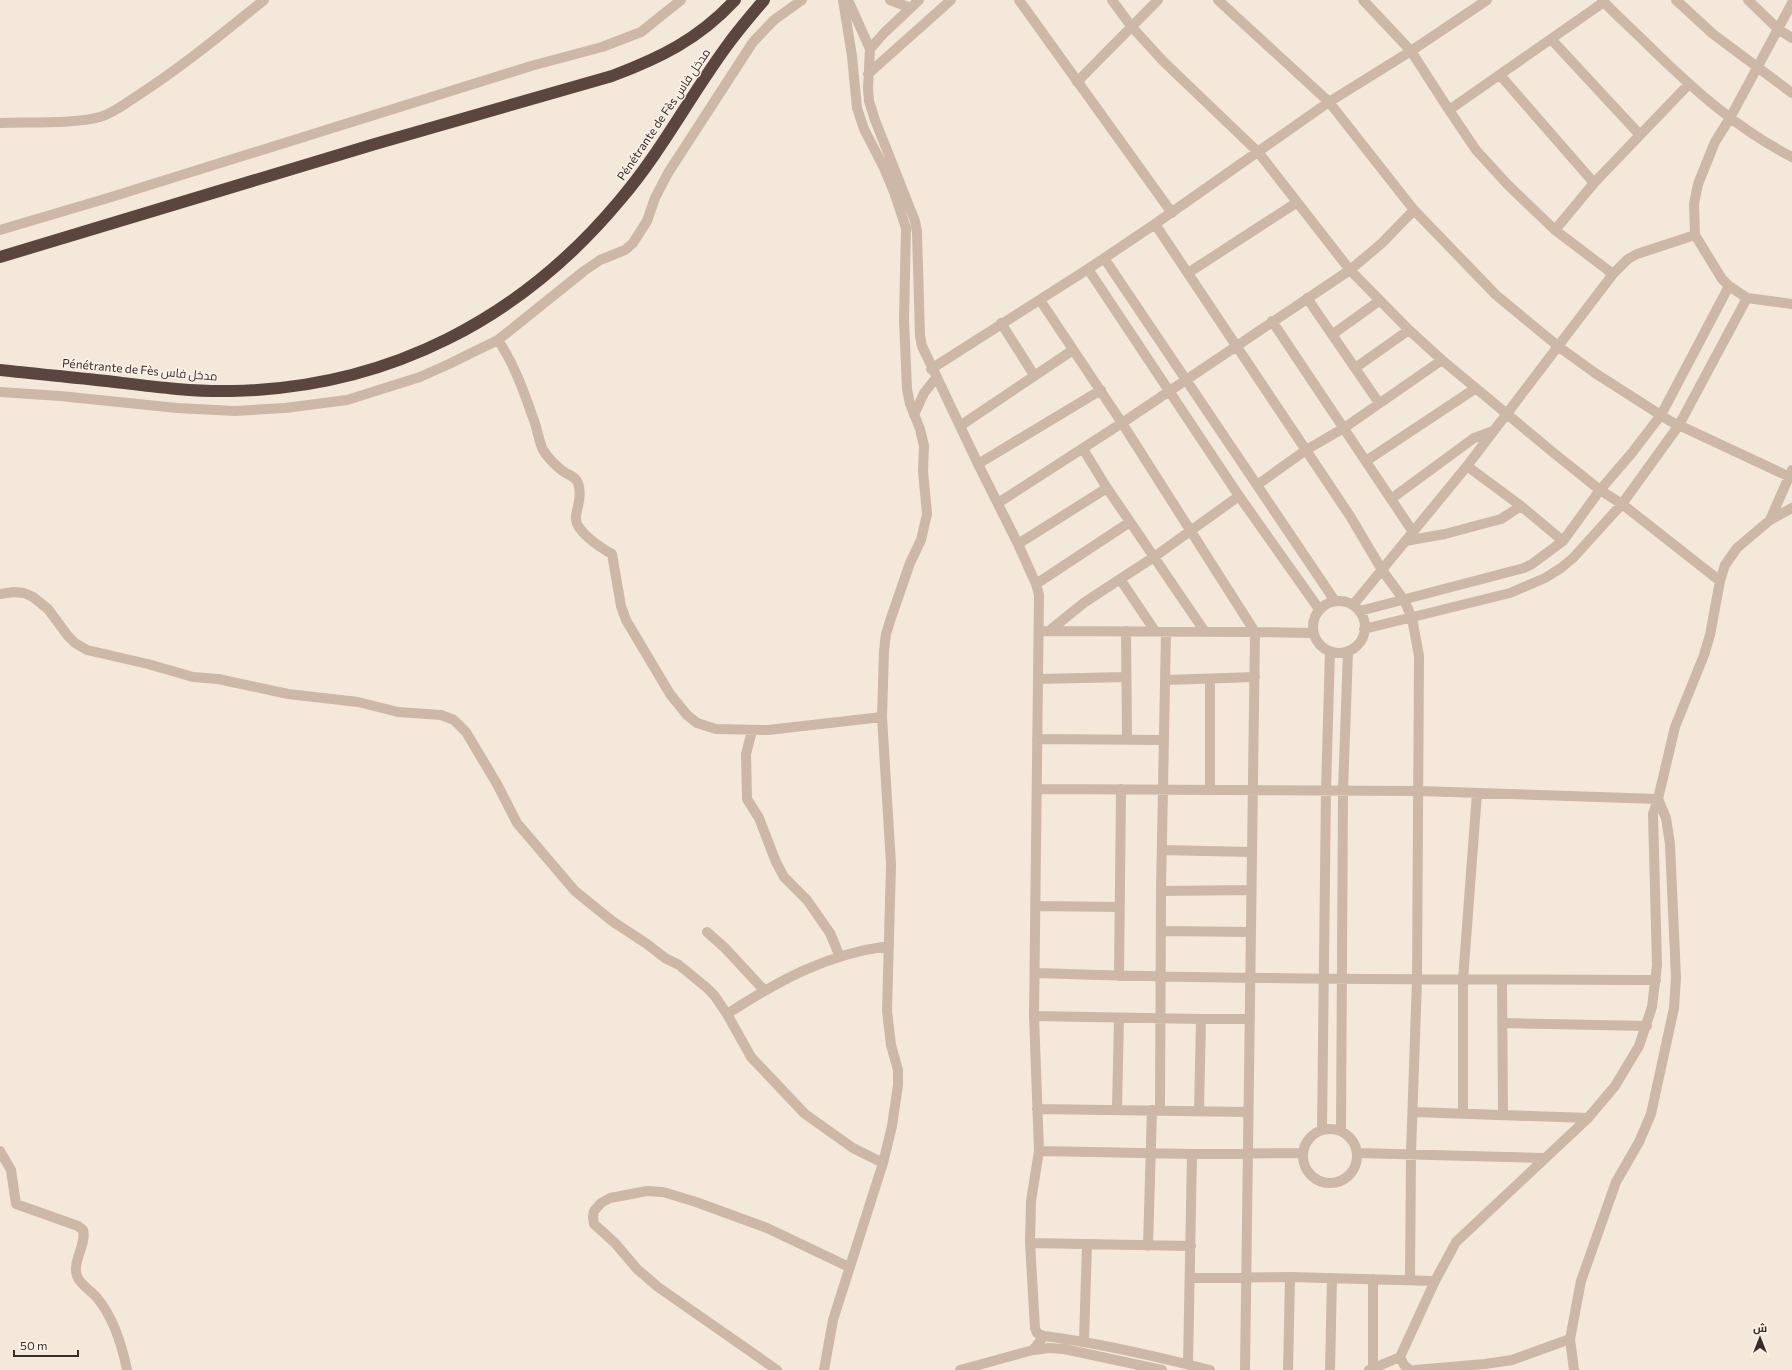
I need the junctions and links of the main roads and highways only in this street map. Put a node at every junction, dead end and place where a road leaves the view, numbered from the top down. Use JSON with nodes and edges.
{"nodes":[{"id":1,"x":735,"y":0,"type":"edge"},
{"id":2,"x":764,"y":0,"type":"edge"},
{"id":3,"x":0,"y":257,"type":"edge"},
{"id":4,"x":0,"y":370,"type":"edge"}],
"edges":[{"from":1,"to":3,"type":"highway","name":"Pénétrante de Fès مدخل فاس"},
{"from":2,"to":4,"type":"highway","name":"Pénétrante de Fès مدخل فاس"}]}
